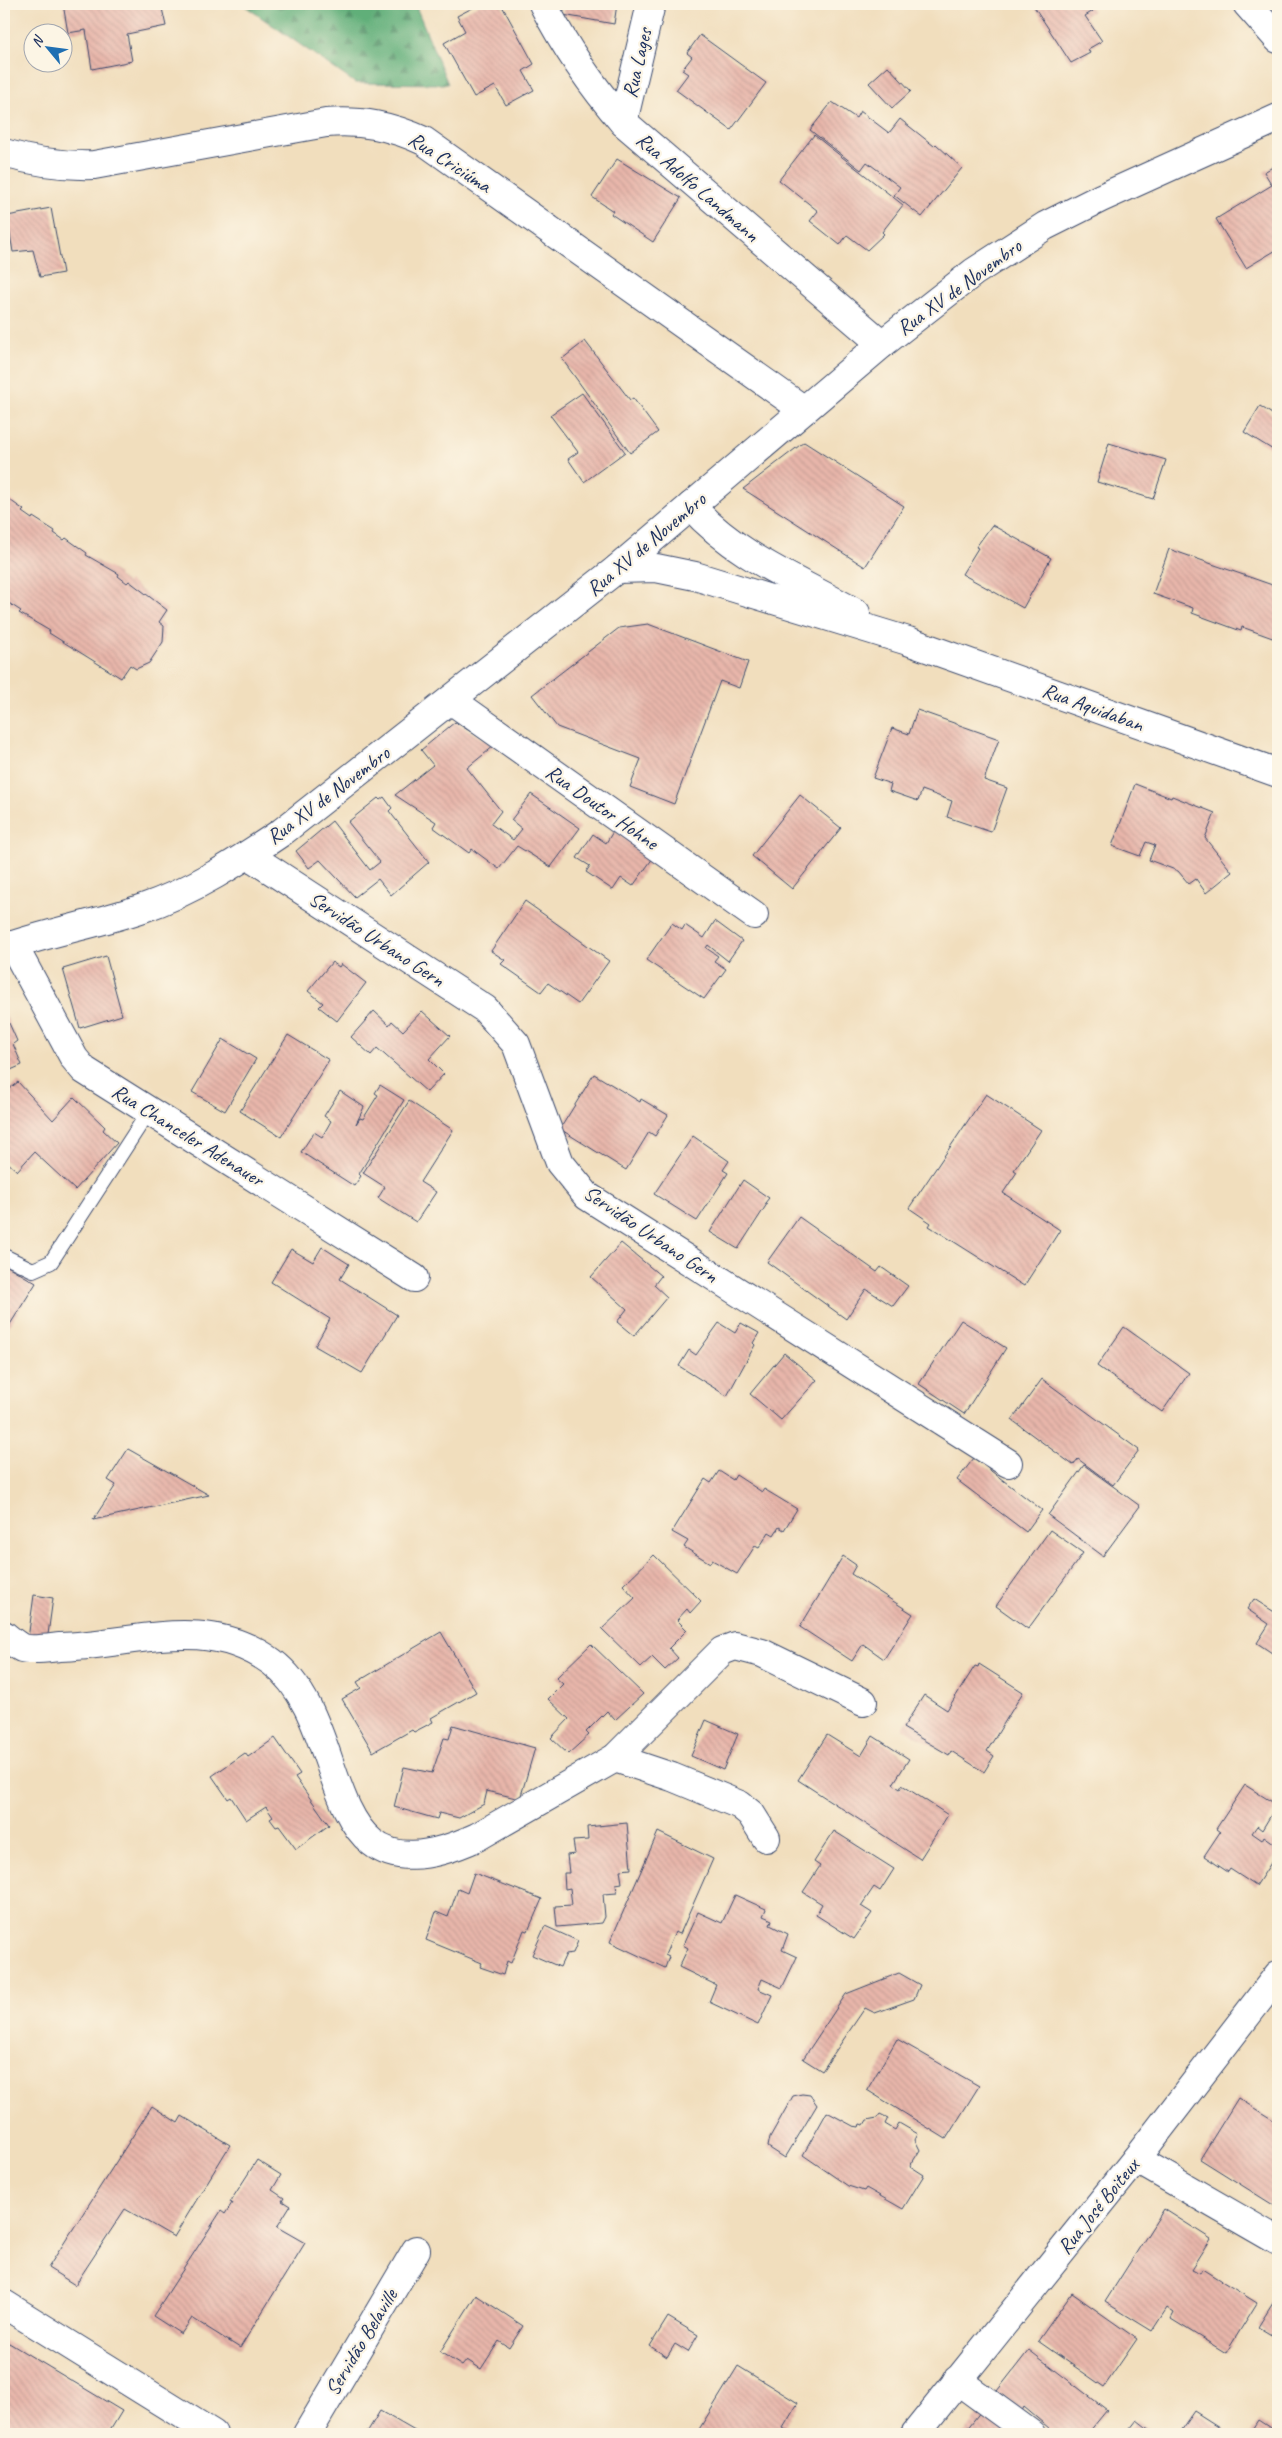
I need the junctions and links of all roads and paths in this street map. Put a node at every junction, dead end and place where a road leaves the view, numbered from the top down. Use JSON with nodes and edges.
{"nodes":[{"id":1,"x":543,"y":4,"type":"edge"},
{"id":2,"x":651,"y":4,"type":"edge"},
{"id":3,"x":1247,"y":4,"type":"edge"},
{"id":4,"x":1278,"y":39,"type":"edge"},
{"id":5,"x":1278,"y":118,"type":"edge"},
{"id":6,"x":623,"y":122,"type":"junction"},
{"id":7,"x":4,"y":152,"type":"edge"},
{"id":8,"x":882,"y":344,"type":"junction"},
{"id":9,"x":804,"y":410,"type":"junction"},
{"id":10,"x":691,"y":506,"type":"junction"},
{"id":11,"x":617,"y":569,"type":"junction"},
{"id":12,"x":908,"y":641,"type":"junction"},
{"id":13,"x":451,"y":700,"type":"junction"},
{"id":14,"x":1278,"y":773,"type":"edge"},
{"id":15,"x":248,"y":855,"type":"junction"},
{"id":16,"x":754,"y":914,"type":"dead end"},
{"id":17,"x":8,"y":946,"type":"edge"},
{"id":18,"x":149,"y":1111,"type":"junction"},
{"id":19,"x":4,"y":1256,"type":"edge"},
{"id":20,"x":414,"y":1278,"type":"dead end"},
{"id":21,"x":1008,"y":1463,"type":"dead end"},
{"id":22,"x":4,"y":1635,"type":"edge"},
{"id":23,"x":863,"y":1702,"type":"dead end"},
{"id":24,"x":615,"y":1758,"type":"junction"},
{"id":25,"x":766,"y":1838,"type":"dead end"},
{"id":26,"x":1278,"y":1975,"type":"edge"},
{"id":27,"x":1136,"y":2159,"type":"junction"},
{"id":28,"x":1278,"y":2241,"type":"edge"},
{"id":29,"x":416,"y":2250,"type":"dead end"},
{"id":30,"x":4,"y":2304,"type":"edge"},
{"id":31,"x":958,"y":2380,"type":"junction"},
{"id":32,"x":213,"y":2434,"type":"edge"},
{"id":33,"x":306,"y":2434,"type":"edge"},
{"id":34,"x":915,"y":2434,"type":"edge"},
{"id":35,"x":1031,"y":2434,"type":"edge"}],
"edges":[{"from":1,"to":6,"type":"street","name":"Rua Adolfo Landmann"},
{"from":2,"to":6,"type":"street","name":"Rua Lages"},
{"from":3,"to":4,"type":"street"},
{"from":5,"to":8,"type":"street","name":"Rua XV de Novembro"},
{"from":6,"to":8,"type":"street","name":"Rua Adolfo Landmann"},
{"from":7,"to":9,"type":"street","name":"Rua Criciúma"},
{"from":8,"to":9,"type":"street","name":"Rua XV de Novembro"},
{"from":9,"to":10,"type":"street","name":"Rua XV de Novembro"},
{"from":10,"to":11,"type":"street","name":"Rua XV de Novembro"},
{"from":10,"to":12,"type":"street","name":"Rua Aquidaban"},
{"from":11,"to":12,"type":"street","name":"Rua Aquidaban"},
{"from":11,"to":13,"type":"street","name":"Rua XV de Novembro"},
{"from":12,"to":14,"type":"street","name":"Rua Aquidaban"},
{"from":13,"to":15,"type":"street","name":"Rua XV de Novembro"},
{"from":13,"to":16,"type":"street","name":"Rua Doutor Hohne"},
{"from":15,"to":17,"type":"street","name":"Rua XV de Novembro"},
{"from":15,"to":21,"type":"street","name":"Servidão Urbano Gern"},
{"from":17,"to":18,"type":"street","name":"Rua Chanceler Adenauer"},
{"from":18,"to":19,"type":"lane"},
{"from":18,"to":20,"type":"street","name":"Rua Chanceler Adenauer"},
{"from":22,"to":24,"type":"street"},
{"from":23,"to":24,"type":"street"},
{"from":24,"to":25,"type":"street"},
{"from":26,"to":27,"type":"street","name":"Rua José Boiteux"},
{"from":27,"to":28,"type":"street"},
{"from":27,"to":31,"type":"street","name":"Rua José Boiteux"},
{"from":29,"to":33,"type":"street","name":"Servidão Belaville"},
{"from":30,"to":32,"type":"street"},
{"from":31,"to":34,"type":"street","name":"Rua José Boiteux"},
{"from":31,"to":35,"type":"street"}]}
